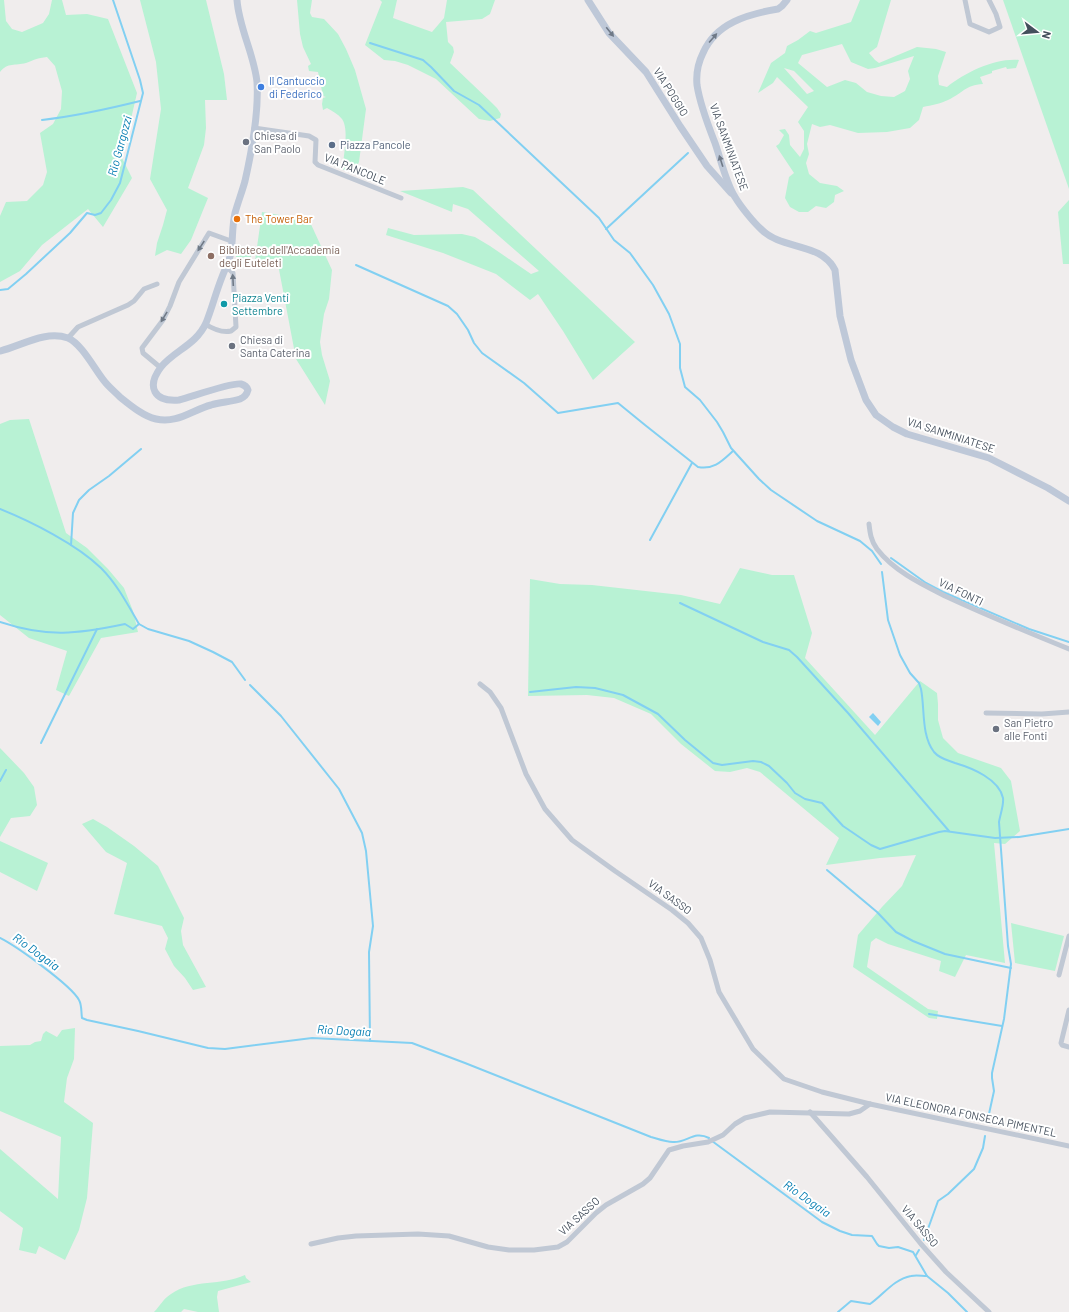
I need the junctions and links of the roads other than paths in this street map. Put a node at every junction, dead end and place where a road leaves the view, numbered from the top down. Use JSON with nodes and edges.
{"nodes":[{"id":1,"x":237,"y":0,"type":"edge"},
{"id":2,"x":588,"y":0,"type":"edge"},
{"id":3,"x":787,"y":0,"type":"edge"},
{"id":4,"x":965,"y":0,"type":"edge"},
{"id":5,"x":989,"y":0,"type":"edge"},
{"id":6,"x":254,"y":128,"type":"junction"},
{"id":7,"x":735,"y":197,"type":"junction"},
{"id":8,"x":401,"y":198,"type":"dead end"},
{"id":9,"x":232,"y":241,"type":"junction"},
{"id":10,"x":226,"y":266,"type":"junction"},
{"id":11,"x":157,"y":284,"type":"dead end"},
{"id":12,"x":206,"y":324,"type":"junction"},
{"id":13,"x":68,"y":338,"type":"junction"},
{"id":14,"x":0,"y":351,"type":"edge"},
{"id":15,"x":161,"y":368,"type":"junction"},
{"id":16,"x":1069,"y":501,"type":"edge"},
{"id":17,"x":869,"y":524,"type":"dead end"},
{"id":18,"x":1069,"y":650,"type":"edge"},
{"id":19,"x":480,"y":684,"type":"dead end"},
{"id":20,"x":1069,"y":712,"type":"edge"},
{"id":21,"x":986,"y":713,"type":"dead end"},
{"id":22,"x":1069,"y":936,"type":"edge"},
{"id":23,"x":1068,"y":947,"type":"edge"},
{"id":24,"x":1059,"y":975,"type":"dead end"},
{"id":25,"x":1069,"y":1010,"type":"edge"},
{"id":26,"x":1069,"y":1047,"type":"edge"},
{"id":27,"x":870,"y":1104,"type":"junction"},
{"id":28,"x":810,"y":1112,"type":"junction"},
{"id":29,"x":1069,"y":1146,"type":"edge"},
{"id":30,"x":311,"y":1244,"type":"dead end"},
{"id":31,"x":989,"y":1312,"type":"edge"}],
"edges":[{"from":1,"to":6,"type":"main road"},
{"from":2,"to":7,"type":"main road","name":"VIA POGGIO","one_way":true},
{"from":7,"to":3,"type":"main road","name":"VIA SANMINIATESE","one_way":true},
{"from":4,"to":5,"type":"street"},
{"from":6,"to":8,"type":"street","name":"VIA PANCOLE"},
{"from":6,"to":9,"type":"main road"},
{"from":7,"to":16,"type":"main road","name":"VIA SANMINIATESE"},
{"from":9,"to":10,"type":"main road"},
{"from":9,"to":15,"type":"street","one_way":true},
{"from":10,"to":12,"type":"main road"},
{"from":12,"to":10,"type":"street","one_way":true},
{"from":11,"to":13,"type":"street"},
{"from":12,"to":15,"type":"main road"},
{"from":13,"to":14,"type":"main road"},
{"from":13,"to":15,"type":"main road"},
{"from":17,"to":18,"type":"street","name":"VIA FONTI"},
{"from":19,"to":27,"type":"street","name":"VIA SASSO"},
{"from":20,"to":21,"type":"street"},
{"from":22,"to":23,"type":"street"},
{"from":23,"to":24,"type":"street"},
{"from":25,"to":26,"type":"street"},
{"from":27,"to":28,"type":"street","name":"VIA SASSO"},
{"from":27,"to":29,"type":"street","name":"VIA ELEONORA FONSECA PIMENTEL"},
{"from":28,"to":30,"type":"street","name":"VIA SASSO"},
{"from":28,"to":31,"type":"street","name":"VIA SASSO"}]}
